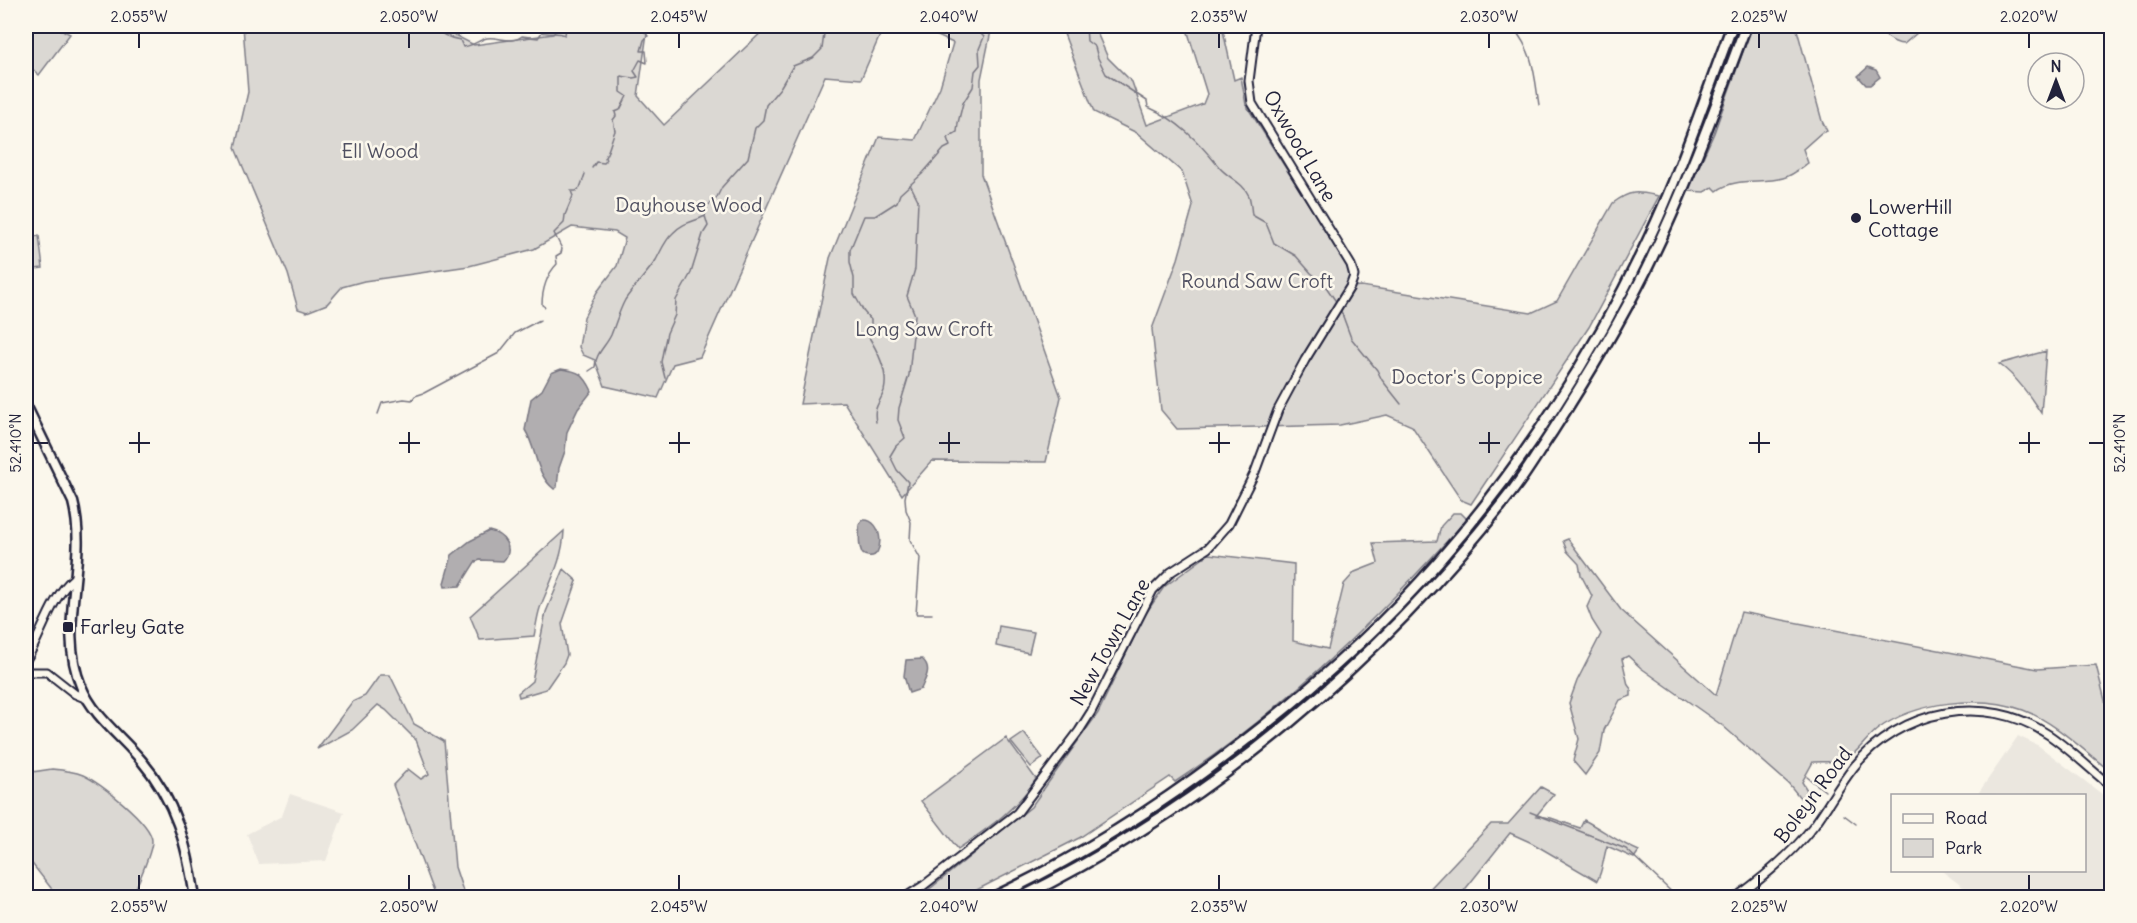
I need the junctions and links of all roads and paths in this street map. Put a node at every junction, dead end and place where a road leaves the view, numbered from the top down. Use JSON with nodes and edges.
{"nodes":[{"id":1,"x":1256,"y":26,"type":"edge"},
{"id":2,"x":1732,"y":26,"type":"edge"},
{"id":3,"x":1746,"y":26,"type":"edge"},
{"id":4,"x":1354,"y":276,"type":"joint"},
{"id":5,"x":26,"y":405,"type":"edge"},
{"id":6,"x":74,"y":578,"type":"junction"},
{"id":7,"x":26,"y":660,"type":"edge"},
{"id":8,"x":26,"y":672,"type":"edge"},
{"id":9,"x":87,"y":699,"type":"junction"},
{"id":10,"x":2112,"y":787,"type":"edge"},
{"id":11,"x":195,"y":897,"type":"edge"},
{"id":12,"x":904,"y":897,"type":"edge"},
{"id":13,"x":992,"y":897,"type":"edge"},
{"id":14,"x":1020,"y":897,"type":"edge"},
{"id":15,"x":1735,"y":897,"type":"edge"}],
"edges":[{"from":1,"to":4,"type":"street","name":"Oxwood Lane"},
{"from":2,"to":13,"type":"highway"},
{"from":3,"to":14,"type":"highway"},
{"from":4,"to":12,"type":"street","name":"New Town Lane"},
{"from":5,"to":6,"type":"main road"},
{"from":6,"to":7,"type":"street"},
{"from":6,"to":9,"type":"main road"},
{"from":8,"to":9,"type":"street"},
{"from":9,"to":11,"type":"main road"},
{"from":10,"to":15,"type":"street","name":"Boleyn Road"}]}
